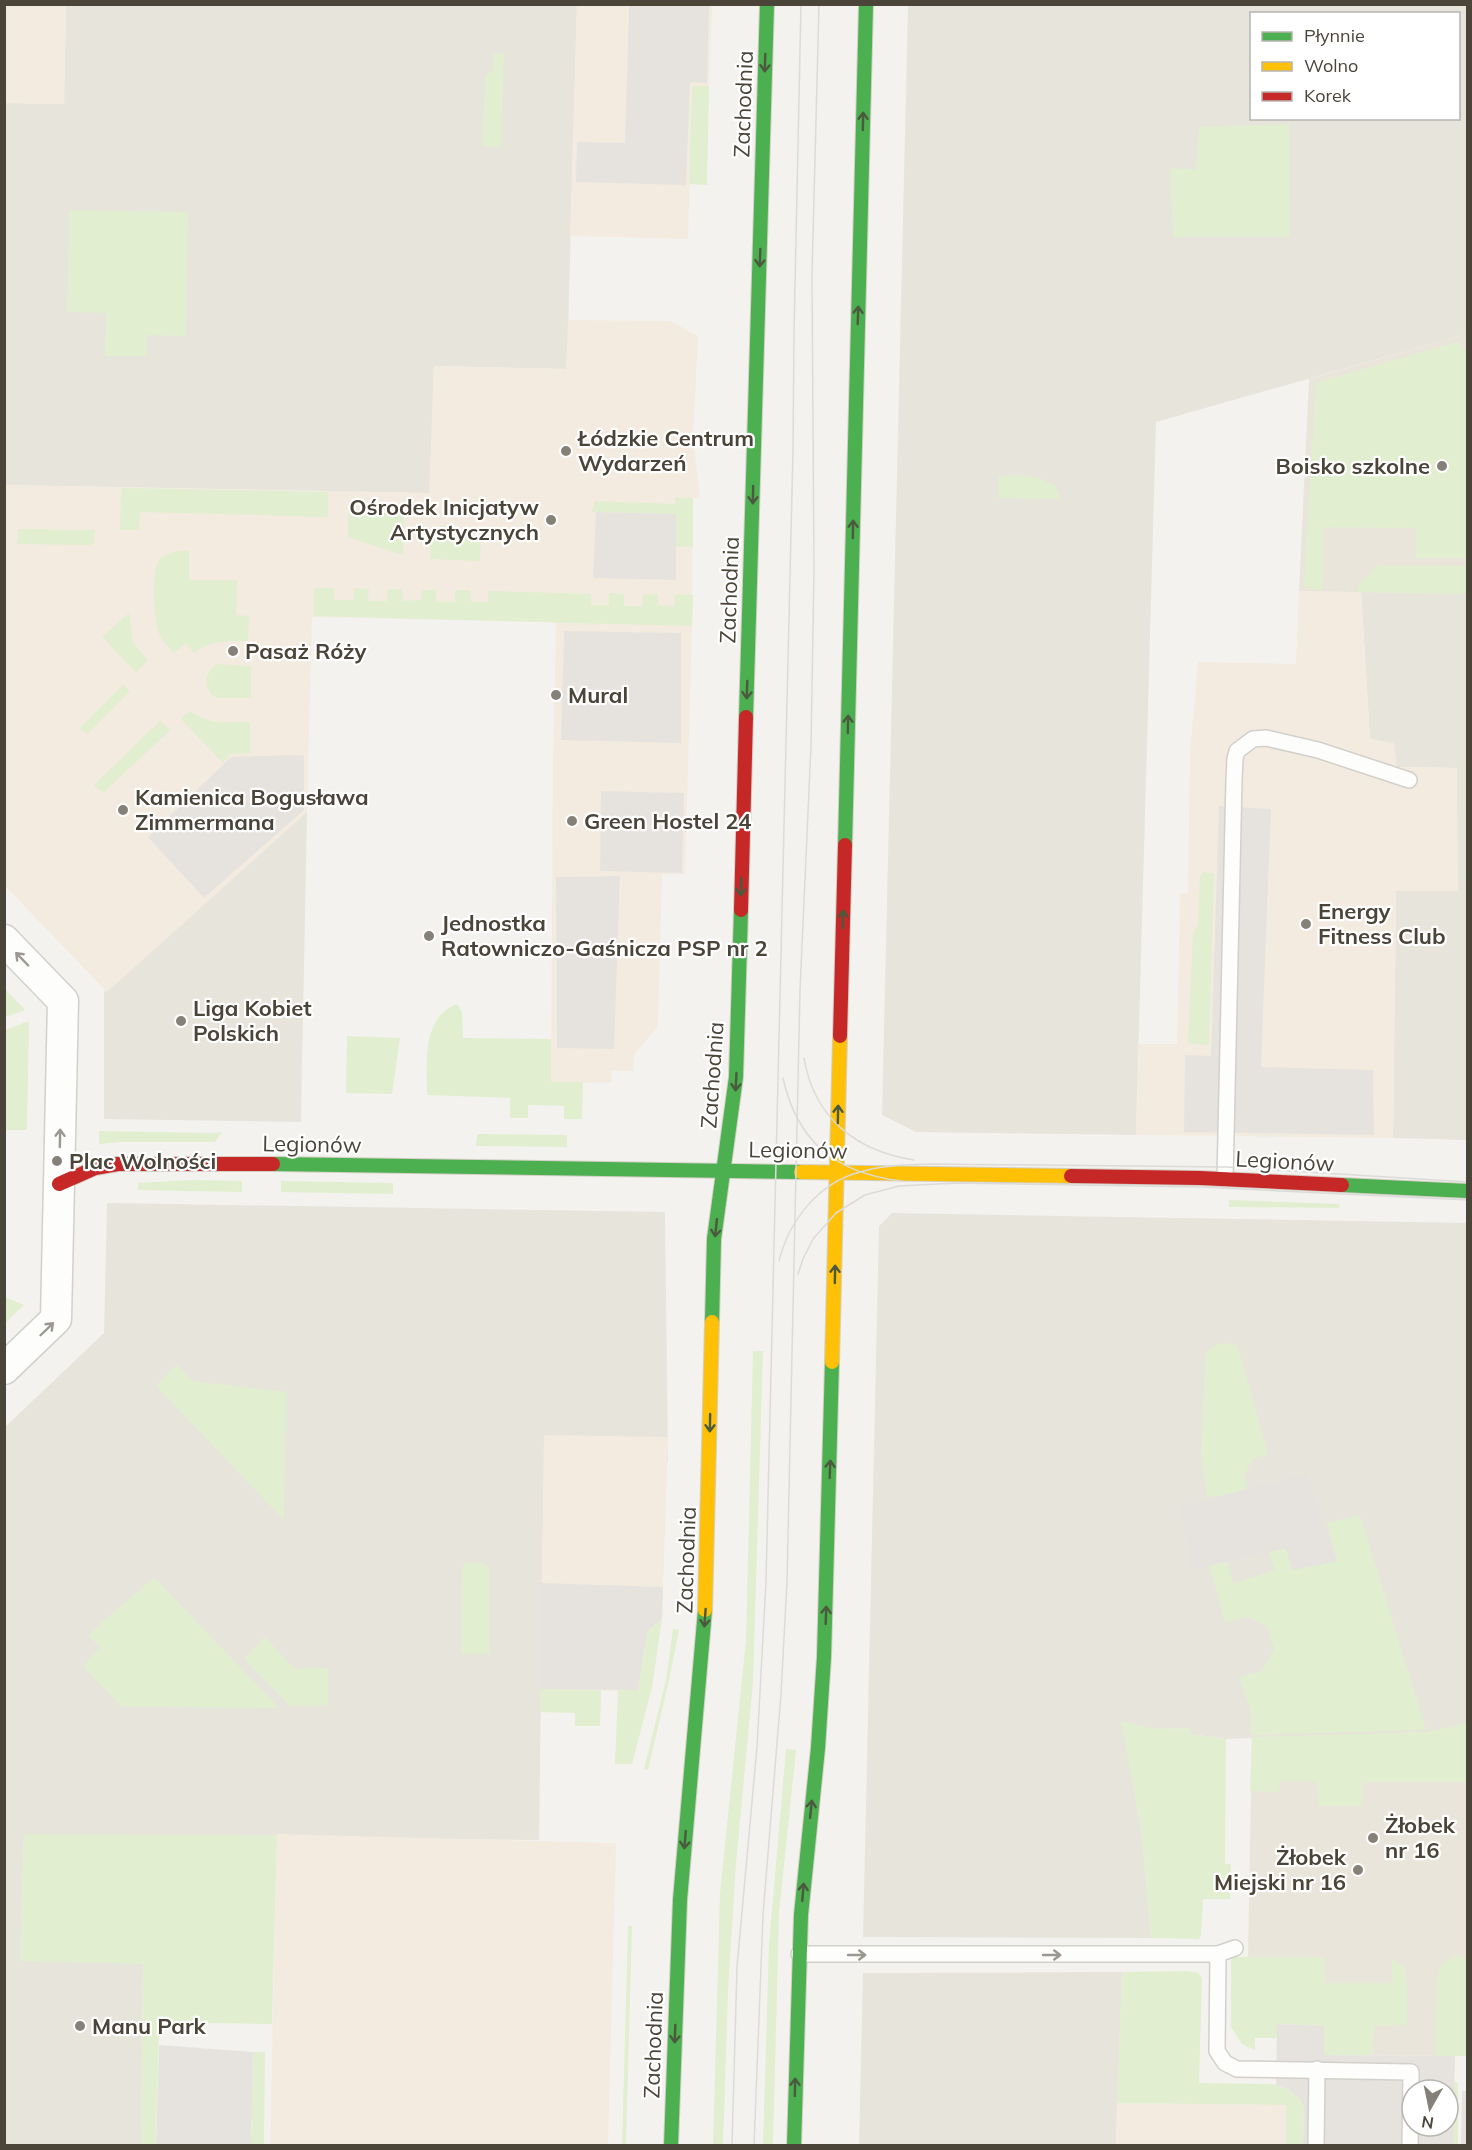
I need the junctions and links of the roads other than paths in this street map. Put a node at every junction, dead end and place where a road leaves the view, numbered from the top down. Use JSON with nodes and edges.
{"nodes":[{"id":1,"x":767,"y":4,"type":"edge"},
{"id":2,"x":866,"y":4,"type":"edge"},
{"id":3,"x":1409,"y":780,"type":"dead end"},
{"id":4,"x":4,"y":940,"type":"edge"},
{"id":5,"x":724,"y":1170,"type":"junction"},
{"id":6,"x":837,"y":1172,"type":"junction"},
{"id":7,"x":1225,"y":1179,"type":"junction"},
{"id":8,"x":59,"y":1184,"type":"junction"},
{"id":9,"x":1467,"y":1191,"type":"edge"},
{"id":10,"x":4,"y":1369,"type":"edge"},
{"id":11,"x":1234,"y":1948,"type":"dead end"},
{"id":12,"x":799,"y":1954,"type":"junction"},
{"id":13,"x":1218,"y":1954,"type":"junction"},
{"id":14,"x":1317,"y":2069,"type":"junction"},
{"id":15,"x":671,"y":2145,"type":"edge"},
{"id":16,"x":794,"y":2145,"type":"edge"},
{"id":17,"x":1316,"y":2145,"type":"edge"},
{"id":18,"x":1410,"y":2145,"type":"edge"}],
"edges":[{"from":1,"to":5,"type":"main road","name":"Zachodnia","one_way":true},
{"from":6,"to":2,"type":"main road","one_way":true},
{"from":3,"to":7,"type":"lane"},
{"from":8,"to":4,"type":"street","one_way":true},
{"from":5,"to":6,"type":"main road","name":"Legionów"},
{"from":5,"to":8,"type":"main road","name":"Legionów"},
{"from":5,"to":15,"type":"main road","name":"Zachodnia","one_way":true},
{"from":6,"to":7,"type":"main road","name":"Legionów"},
{"from":12,"to":6,"type":"main road","one_way":true},
{"from":7,"to":9,"type":"main road","name":"Legionów"},
{"from":10,"to":8,"type":"street","one_way":true},
{"from":11,"to":13,"type":"lane"},
{"from":12,"to":13,"type":"lane","one_way":true},
{"from":16,"to":12,"type":"main road","one_way":true},
{"from":13,"to":14,"type":"lane"},
{"from":14,"to":17,"type":"lane"},
{"from":14,"to":18,"type":"lane"}]}
